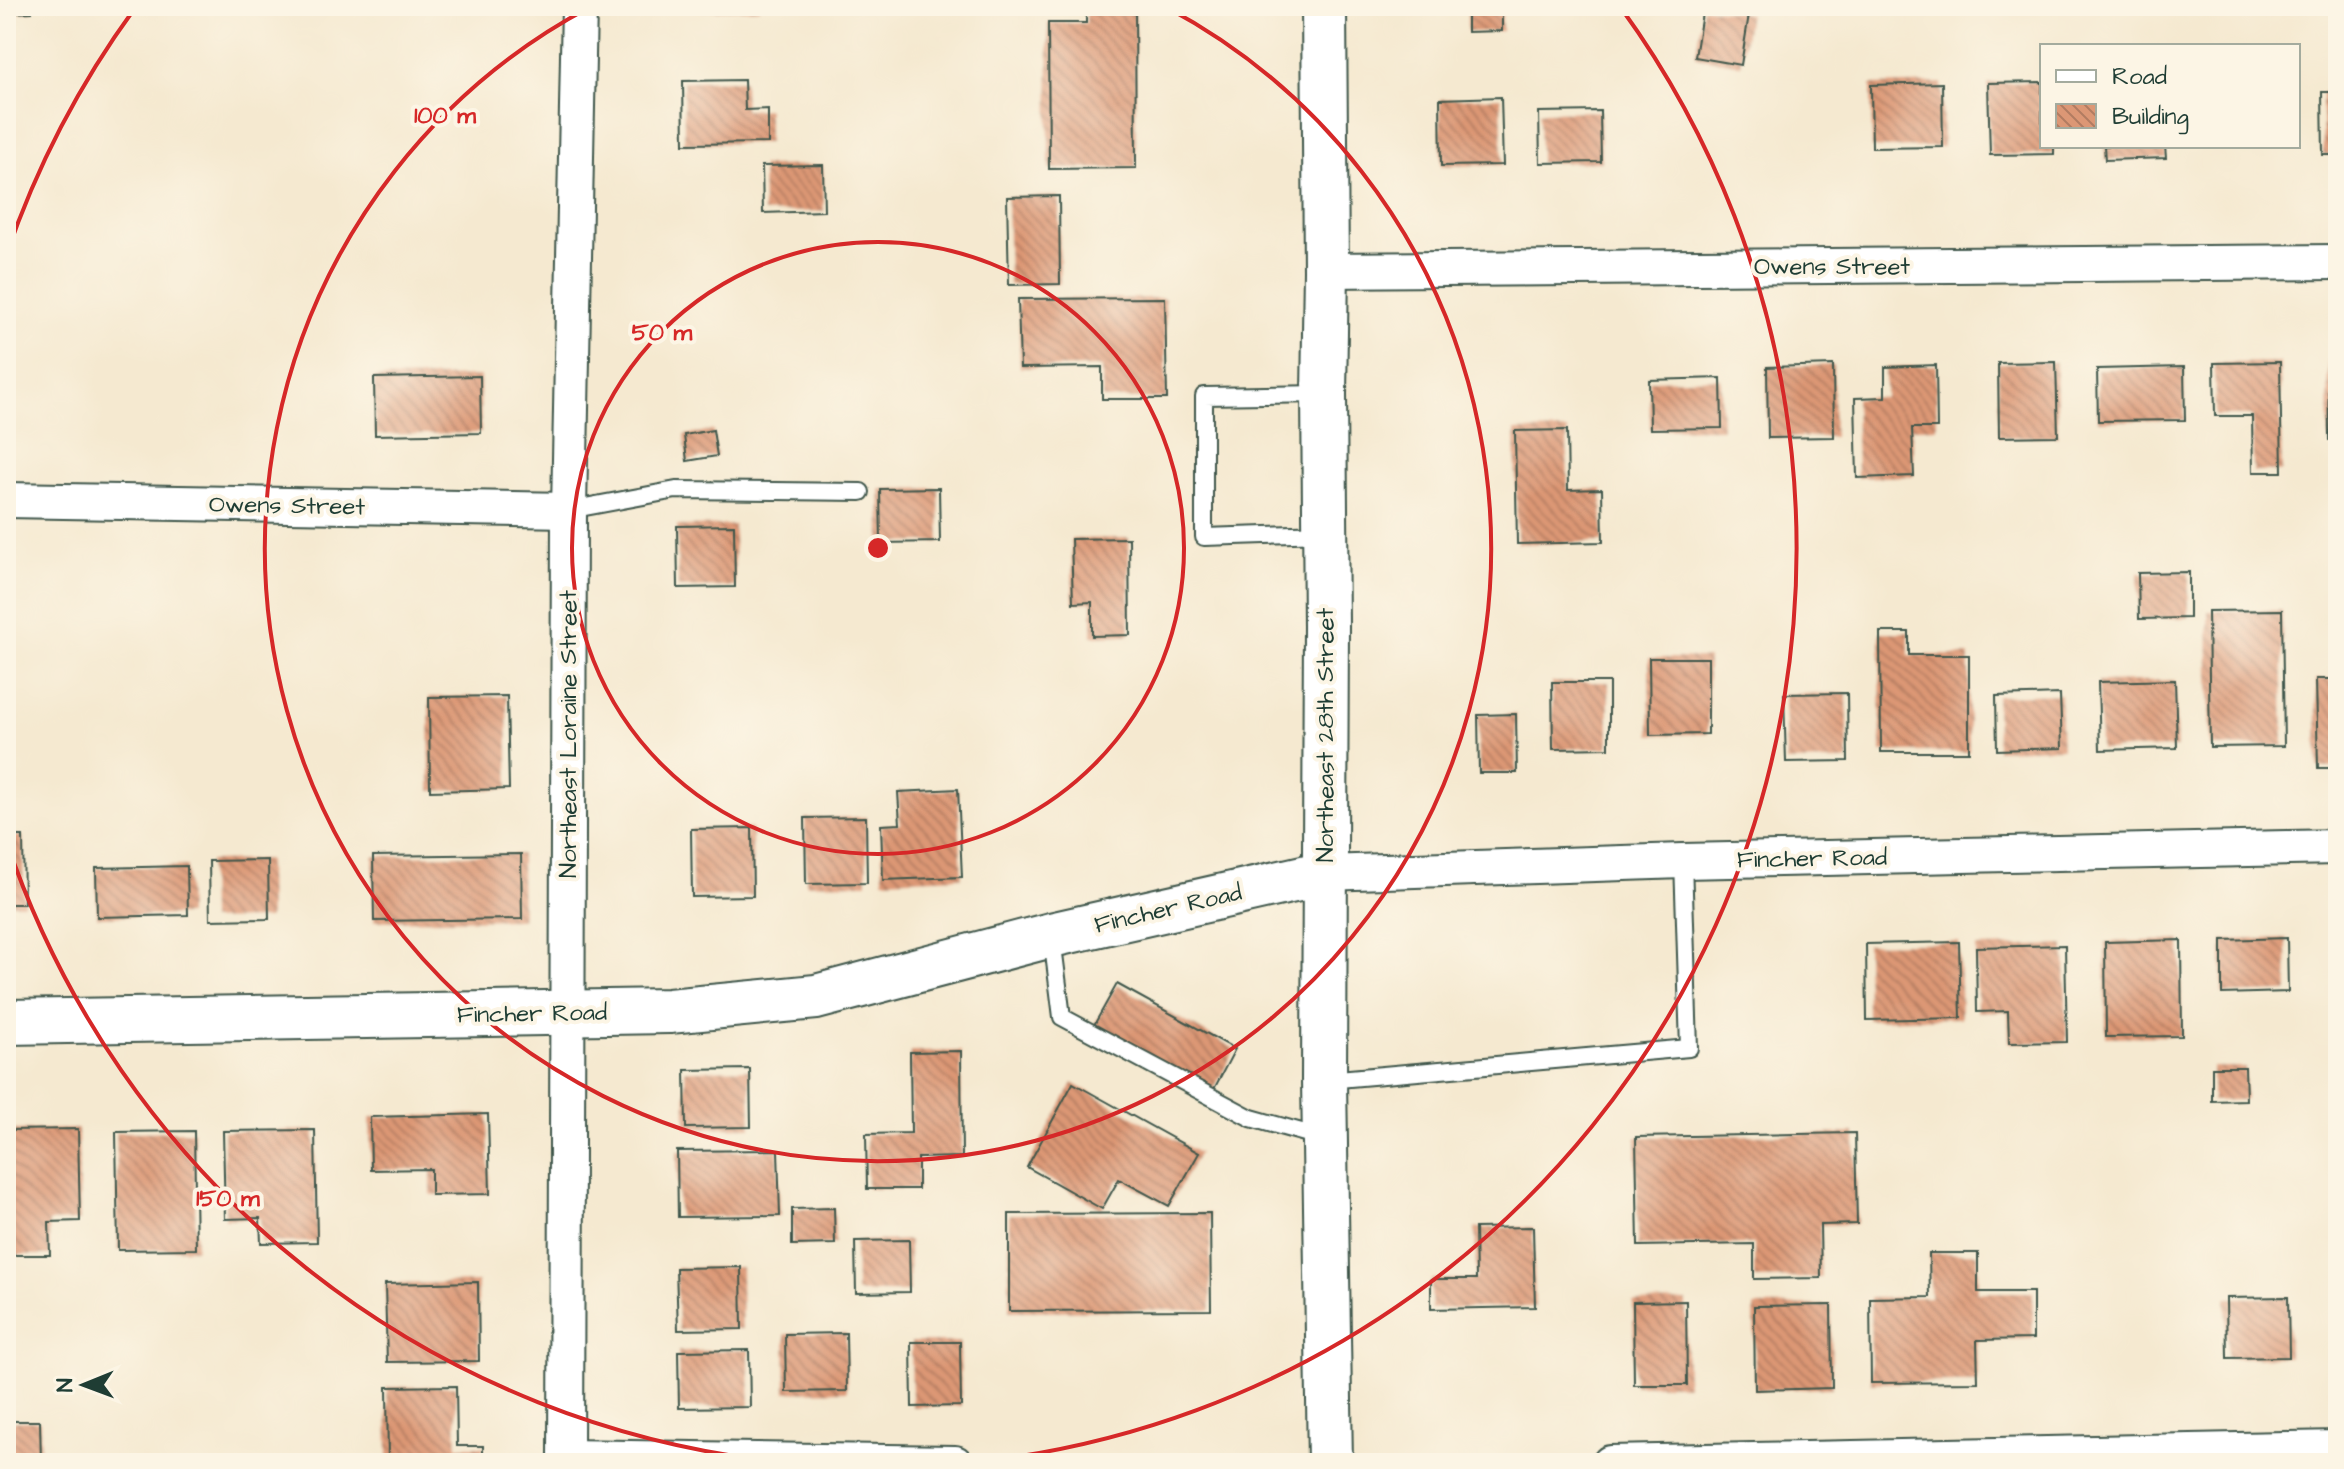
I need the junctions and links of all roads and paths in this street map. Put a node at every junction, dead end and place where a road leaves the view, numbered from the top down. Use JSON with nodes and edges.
{"nodes":[{"id":1,"x":579,"y":6,"type":"edge"},
{"id":2,"x":1324,"y":6,"type":"edge"},
{"id":3,"x":2338,"y":262,"type":"edge"},
{"id":4,"x":1326,"y":270,"type":"junction"},
{"id":5,"x":1324,"y":394,"type":"junction"},
{"id":6,"x":861,"y":492,"type":"dead end"},
{"id":7,"x":6,"y":500,"type":"edge"},
{"id":8,"x":569,"y":510,"type":"junction"},
{"id":9,"x":1325,"y":533,"type":"junction"},
{"id":10,"x":2338,"y":847,"type":"edge"},
{"id":11,"x":1683,"y":861,"type":"junction"},
{"id":12,"x":1325,"y":873,"type":"junction"},
{"id":13,"x":1051,"y":935,"type":"junction"},
{"id":14,"x":567,"y":1013,"type":"junction"},
{"id":15,"x":6,"y":1022,"type":"edge"},
{"id":16,"x":1324,"y":1080,"type":"junction"},
{"id":17,"x":1325,"y":1138,"type":"junction"},
{"id":18,"x":2338,"y":1448,"type":"edge"},
{"id":19,"x":566,"y":1460,"type":"edge"},
{"id":20,"x":955,"y":1463,"type":"edge"},
{"id":21,"x":1330,"y":1463,"type":"edge"},
{"id":22,"x":1610,"y":1463,"type":"edge"}],
"edges":[{"from":1,"to":8,"type":"street","name":"Northeast Loraine Street"},
{"from":2,"to":4,"type":"main road","name":"Northeast 28th Street"},
{"from":3,"to":4,"type":"street","name":"Owens Street"},
{"from":4,"to":5,"type":"main road","name":"Northeast 28th Street"},
{"from":5,"to":9,"type":"main road","name":"Northeast 28th Street"},
{"from":5,"to":9,"type":"lane"},
{"from":6,"to":8,"type":"lane"},
{"from":7,"to":8,"type":"street","name":"Owens Street"},
{"from":8,"to":14,"type":"street","name":"Northeast Loraine Street"},
{"from":9,"to":12,"type":"main road","name":"Northeast 28th Street"},
{"from":10,"to":11,"type":"street","name":"Fincher Road"},
{"from":11,"to":12,"type":"street","name":"Fincher Road"},
{"from":11,"to":16,"type":"lane"},
{"from":12,"to":13,"type":"main road","name":"Fincher Road"},
{"from":12,"to":16,"type":"main road","name":"Northeast 28th Street"},
{"from":13,"to":14,"type":"main road","name":"Fincher Road"},
{"from":13,"to":17,"type":"lane"},
{"from":14,"to":15,"type":"main road","name":"Fincher Road"},
{"from":14,"to":19,"type":"street","name":"Northeast Loraine Street"},
{"from":16,"to":17,"type":"main road","name":"Northeast 28th Street"},
{"from":17,"to":21,"type":"main road","name":"Northeast 28th Street"},
{"from":18,"to":22,"type":"street"},
{"from":19,"to":20,"type":"street"}]}
